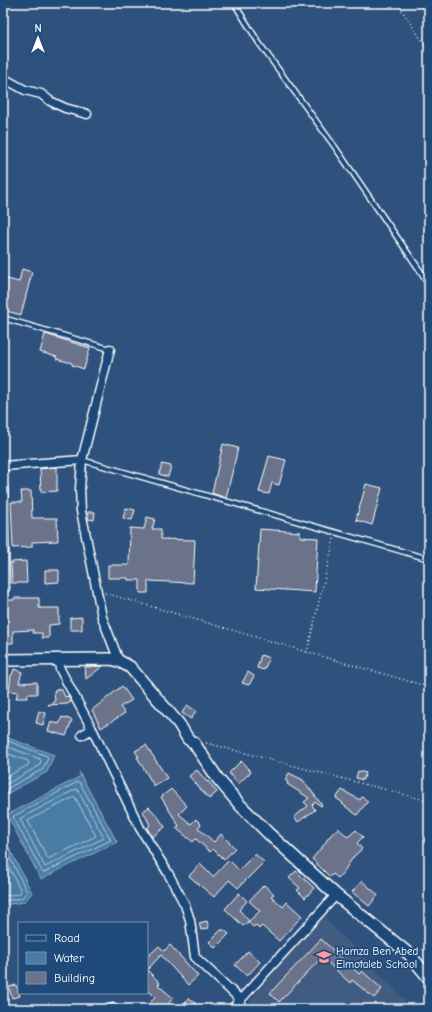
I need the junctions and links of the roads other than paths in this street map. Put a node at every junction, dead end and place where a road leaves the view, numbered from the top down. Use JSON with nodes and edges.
{"nodes":[{"id":1,"x":234,"y":3,"type":"edge"},
{"id":2,"x":3,"y":78,"type":"edge"},
{"id":3,"x":87,"y":114,"type":"dead end"},
{"id":4,"x":429,"y":286,"type":"edge"},
{"id":5,"x":3,"y":318,"type":"edge"},
{"id":6,"x":110,"y":349,"type":"joint"},
{"id":7,"x":82,"y":460,"type":"junction"},
{"id":8,"x":3,"y":466,"type":"edge"},
{"id":9,"x":3,"y":488,"type":"edge"},
{"id":10,"x":429,"y":559,"type":"edge"},
{"id":11,"x":5,"y":588,"type":"dead end"},
{"id":12,"x":58,"y":659,"type":"junction"},
{"id":13,"x":3,"y":660,"type":"edge"},
{"id":14,"x":119,"y":661,"type":"junction"},
{"id":15,"x":92,"y":729,"type":"junction"},
{"id":16,"x":82,"y":735,"type":"dead end"},
{"id":17,"x":336,"y":895,"type":"junction"},
{"id":18,"x":429,"y":978,"type":"edge"},
{"id":19,"x":241,"y":1000,"type":"junction"},
{"id":20,"x":232,"y":1009,"type":"edge"}],
"edges":[{"from":1,"to":4,"type":"lane"},
{"from":2,"to":3,"type":"street"},
{"from":5,"to":6,"type":"lane"},
{"from":6,"to":7,"type":"street"},
{"from":7,"to":8,"type":"street"},
{"from":7,"to":10,"type":"lane"},
{"from":7,"to":14,"type":"street"},
{"from":9,"to":11,"type":"street"},
{"from":12,"to":13,"type":"street"},
{"from":12,"to":14,"type":"street"},
{"from":12,"to":15,"type":"street"},
{"from":14,"to":17,"type":"street"},
{"from":15,"to":16,"type":"street"},
{"from":15,"to":19,"type":"street"},
{"from":17,"to":18,"type":"street"},
{"from":17,"to":19,"type":"street"},
{"from":19,"to":20,"type":"street"}]}
